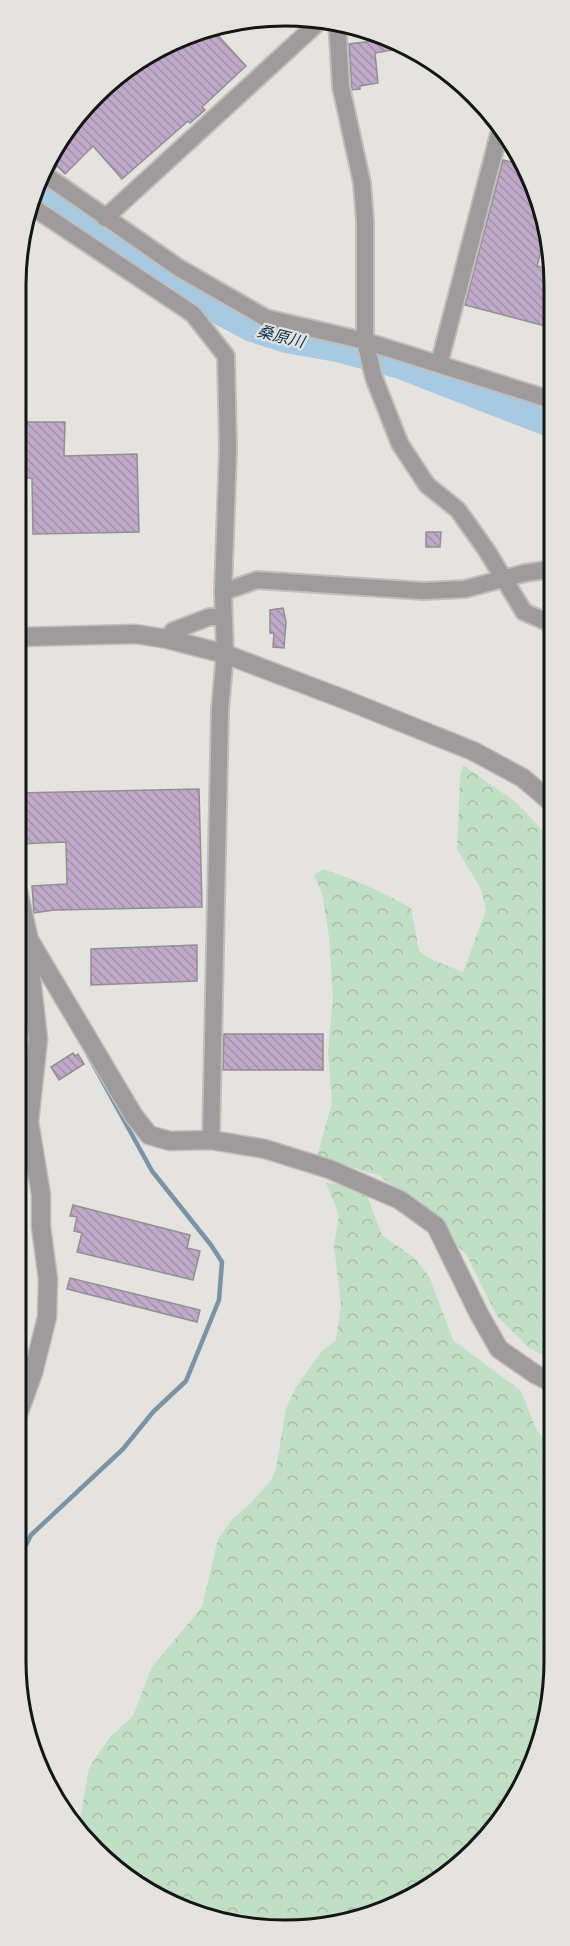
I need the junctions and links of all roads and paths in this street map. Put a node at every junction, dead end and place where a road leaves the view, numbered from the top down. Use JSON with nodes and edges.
{"nodes":[{"id":1,"x":313,"y":27,"type":"edge"},
{"id":2,"x":338,"y":30,"type":"edge"},
{"id":3,"x":498,"y":137,"type":"edge"},
{"id":4,"x":49,"y":177,"type":"edge"},
{"id":5,"x":37,"y":210,"type":"edge"},
{"id":6,"x":105,"y":218,"type":"junction"},
{"id":7,"x":364,"y":341,"type":"junction"},
{"id":8,"x":439,"y":364,"type":"junction"},
{"id":9,"x":544,"y":397,"type":"edge"},
{"id":10,"x":544,"y":570,"type":"edge"},
{"id":11,"x":503,"y":580,"type":"junction"},
{"id":12,"x":223,"y":592,"type":"junction"},
{"id":13,"x":224,"y":617,"type":"junction"},
{"id":14,"x":544,"y":621,"type":"edge"},
{"id":15,"x":26,"y":638,"type":"edge"},
{"id":16,"x":167,"y":639,"type":"junction"},
{"id":17,"x":225,"y":654,"type":"junction"},
{"id":18,"x":544,"y":796,"type":"edge"},
{"id":19,"x":26,"y":930,"type":"edge"},
{"id":20,"x":29,"y":944,"type":"junction"},
{"id":21,"x":211,"y":1140,"type":"junction"},
{"id":22,"x":544,"y":1379,"type":"edge"},
{"id":23,"x":26,"y":1392,"type":"edge"}],
"edges":[{"from":1,"to":6,"type":"street"},
{"from":2,"to":7,"type":"street"},
{"from":3,"to":8,"type":"street"},
{"from":4,"to":6,"type":"street"},
{"from":5,"to":12,"type":"street"},
{"from":6,"to":7,"type":"street"},
{"from":7,"to":8,"type":"street"},
{"from":7,"to":11,"type":"street"},
{"from":8,"to":9,"type":"street"},
{"from":10,"to":11,"type":"street"},
{"from":11,"to":12,"type":"street"},
{"from":11,"to":14,"type":"street"},
{"from":12,"to":13,"type":"street"},
{"from":13,"to":16,"type":"street"},
{"from":13,"to":17,"type":"street"},
{"from":15,"to":16,"type":"street"},
{"from":16,"to":17,"type":"street"},
{"from":17,"to":18,"type":"street"},
{"from":17,"to":21,"type":"street"},
{"from":19,"to":20,"type":"street"},
{"from":20,"to":21,"type":"street"},
{"from":20,"to":23,"type":"street"},
{"from":21,"to":22,"type":"street"}]}
